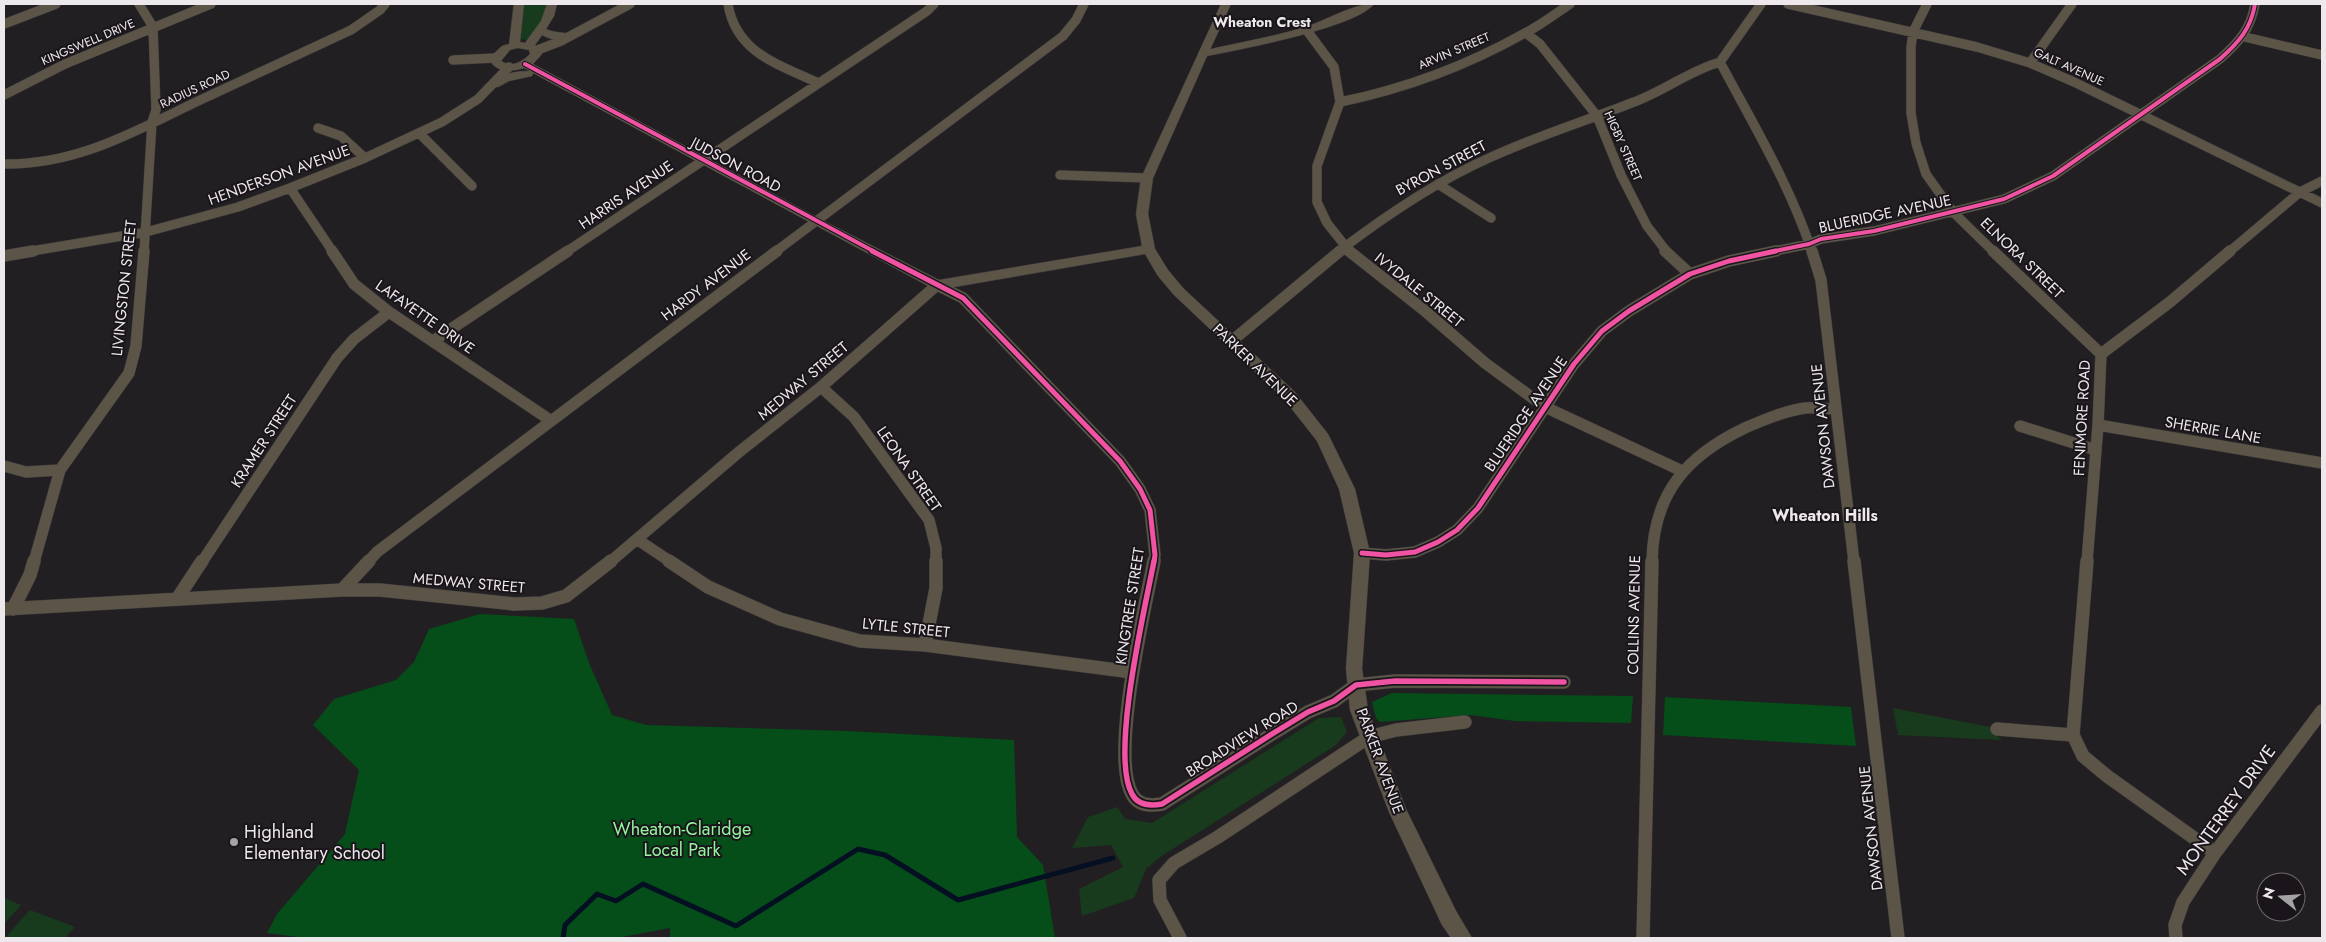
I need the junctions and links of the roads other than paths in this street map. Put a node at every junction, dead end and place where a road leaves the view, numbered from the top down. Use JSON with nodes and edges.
{"nodes":[{"id":1,"x":56,"y":4,"type":"edge"},
{"id":2,"x":139,"y":4,"type":"edge"},
{"id":3,"x":211,"y":4,"type":"edge"},
{"id":4,"x":386,"y":4,"type":"edge"},
{"id":5,"x":519,"y":4,"type":"edge"},
{"id":6,"x":552,"y":4,"type":"edge"},
{"id":7,"x":630,"y":4,"type":"edge"},
{"id":8,"x":728,"y":4,"type":"edge"},
{"id":9,"x":934,"y":4,"type":"edge"},
{"id":10,"x":1084,"y":4,"type":"edge"},
{"id":11,"x":1226,"y":4,"type":"edge"},
{"id":12,"x":1369,"y":4,"type":"edge"},
{"id":13,"x":1570,"y":4,"type":"edge"},
{"id":14,"x":1762,"y":4,"type":"edge"},
{"id":15,"x":1788,"y":4,"type":"edge"},
{"id":16,"x":1928,"y":4,"type":"edge"},
{"id":17,"x":2072,"y":4,"type":"edge"},
{"id":18,"x":2255,"y":4,"type":"edge"},
{"id":19,"x":4,"y":24,"type":"edge"},
{"id":20,"x":153,"y":27,"type":"junction"},
{"id":21,"x":542,"y":31,"type":"junction"},
{"id":22,"x":1308,"y":32,"type":"junction"},
{"id":23,"x":1913,"y":32,"type":"junction"},
{"id":24,"x":1526,"y":33,"type":"junction"},
{"id":25,"x":570,"y":37,"type":"junction"},
{"id":26,"x":2245,"y":37,"type":"junction"},
{"id":27,"x":514,"y":46,"type":"junction"},
{"id":28,"x":532,"y":48,"type":"junction"},
{"id":29,"x":1203,"y":54,"type":"junction"},
{"id":30,"x":2322,"y":55,"type":"edge"},
{"id":31,"x":495,"y":58,"type":"junction"},
{"id":32,"x":453,"y":60,"type":"dead end"},
{"id":33,"x":1720,"y":62,"type":"junction"},
{"id":34,"x":2030,"y":63,"type":"junction"},
{"id":35,"x":525,"y":64,"type":"junction"},
{"id":36,"x":509,"y":67,"type":"junction"},
{"id":37,"x":544,"y":75,"type":"junction"},
{"id":38,"x":818,"y":83,"type":"junction"},
{"id":39,"x":494,"y":84,"type":"junction"},
{"id":40,"x":4,"y":94,"type":"edge"},
{"id":41,"x":1340,"y":102,"type":"junction"},
{"id":42,"x":2140,"y":114,"type":"junction"},
{"id":43,"x":1597,"y":116,"type":"junction"},
{"id":44,"x":152,"y":122,"type":"junction"},
{"id":45,"x":318,"y":128,"type":"dead end"},
{"id":46,"x":419,"y":133,"type":"junction"},
{"id":47,"x":365,"y":158,"type":"junction"},
{"id":48,"x":702,"y":161,"type":"junction"},
{"id":49,"x":4,"y":164,"type":"edge"},
{"id":50,"x":1060,"y":175,"type":"dead end"},
{"id":51,"x":1147,"y":178,"type":"junction"},
{"id":52,"x":2322,"y":181,"type":"edge"},
{"id":53,"x":1438,"y":184,"type":"junction"},
{"id":54,"x":472,"y":186,"type":"dead end"},
{"id":55,"x":290,"y":188,"type":"junction"},
{"id":56,"x":2300,"y":192,"type":"junction"},
{"id":57,"x":2322,"y":203,"type":"edge"},
{"id":58,"x":1953,"y":212,"type":"junction"},
{"id":59,"x":1491,"y":218,"type":"dead end"},
{"id":60,"x":816,"y":222,"type":"junction"},
{"id":61,"x":146,"y":232,"type":"junction"},
{"id":62,"x":1809,"y":244,"type":"junction"},
{"id":63,"x":1345,"y":245,"type":"junction"},
{"id":64,"x":1149,"y":249,"type":"junction"},
{"id":65,"x":4,"y":256,"type":"edge"},
{"id":66,"x":1690,"y":274,"type":"junction"},
{"id":67,"x":937,"y":285,"type":"junction"},
{"id":68,"x":388,"y":312,"type":"junction"},
{"id":69,"x":1233,"y":340,"type":"junction"},
{"id":70,"x":433,"y":342,"type":"junction"},
{"id":71,"x":2101,"y":354,"type":"junction"},
{"id":72,"x":821,"y":386,"type":"junction"},
{"id":73,"x":1545,"y":406,"type":"junction"},
{"id":74,"x":1836,"y":410,"type":"junction"},
{"id":75,"x":550,"y":420,"type":"junction"},
{"id":76,"x":2098,"y":425,"type":"junction"},
{"id":77,"x":2020,"y":426,"type":"dead end"},
{"id":78,"x":2096,"y":450,"type":"junction"},
{"id":79,"x":2322,"y":463,"type":"edge"},
{"id":80,"x":4,"y":466,"type":"edge"},
{"id":81,"x":60,"y":470,"type":"junction"},
{"id":82,"x":1682,"y":471,"type":"junction"},
{"id":83,"x":638,"y":540,"type":"junction"},
{"id":84,"x":1362,"y":553,"type":"junction"},
{"id":85,"x":342,"y":590,"type":"junction"},
{"id":86,"x":177,"y":599,"type":"junction"},
{"id":87,"x":8,"y":609,"type":"edge"},
{"id":88,"x":925,"y":645,"type":"junction"},
{"id":89,"x":1132,"y":672,"type":"junction"},
{"id":90,"x":1564,"y":682,"type":"dead end"},
{"id":91,"x":1356,"y":685,"type":"junction"},
{"id":92,"x":2322,"y":711,"type":"edge"},
{"id":93,"x":1465,"y":722,"type":"dead end"},
{"id":94,"x":1997,"y":729,"type":"dead end"},
{"id":95,"x":2073,"y":735,"type":"junction"},
{"id":96,"x":1369,"y":737,"type":"junction"},
{"id":97,"x":1142,"y":804,"type":"joint"},
{"id":98,"x":2215,"y":853,"type":"junction"},
{"id":99,"x":1180,"y":938,"type":"edge"},
{"id":100,"x":1462,"y":938,"type":"edge"},
{"id":101,"x":1643,"y":938,"type":"edge"},
{"id":102,"x":1898,"y":938,"type":"edge"},
{"id":103,"x":2176,"y":938,"type":"edge"}],
"edges":[{"from":1,"to":19,"type":"street"},
{"from":2,"to":20,"type":"street","name":"LIVINGSTON STREET"},
{"from":3,"to":20,"type":"street","name":"KINGSWELL DRIVE"},
{"from":4,"to":44,"type":"street","name":"RADIUS ROAD"},
{"from":5,"to":27,"type":"street"},
{"from":6,"to":21,"type":"street"},
{"from":7,"to":25,"type":"street"},
{"from":8,"to":38,"type":"street"},
{"from":9,"to":38,"type":"street","name":"HARRIS AVENUE"},
{"from":10,"to":60,"type":"street","name":"HARDY AVENUE"},
{"from":11,"to":29,"type":"street","name":"PARKER AVENUE"},
{"from":12,"to":22,"type":"street"},
{"from":13,"to":24,"type":"street","name":"ARVIN STREET"},
{"from":14,"to":33,"type":"street"},
{"from":15,"to":23,"type":"street","name":"GALT AVENUE"},
{"from":16,"to":23,"type":"street","name":"ELNORA STREET"},
{"from":17,"to":34,"type":"street"},
{"from":18,"to":26,"type":"street","name":"BLUERIDGE AVENUE"},
{"from":20,"to":40,"type":"street","name":"KINGSWELL DRIVE"},
{"from":20,"to":44,"type":"street","name":"LIVINGSTON STREET"},
{"from":21,"to":25,"type":"street"},
{"from":21,"to":28,"type":"street"},
{"from":22,"to":29,"type":"street"},
{"from":22,"to":41,"type":"street"},
{"from":23,"to":34,"type":"street","name":"GALT AVENUE"},
{"from":23,"to":58,"type":"street","name":"ELNORA STREET"},
{"from":24,"to":41,"type":"street","name":"ARVIN STREET"},
{"from":24,"to":43,"type":"street","name":"HIGBY STREET"},
{"from":25,"to":28,"type":"street"},
{"from":26,"to":30,"type":"street"},
{"from":26,"to":42,"type":"street","name":"BLUERIDGE AVENUE"},
{"from":27,"to":28,"type":"street"},
{"from":27,"to":31,"type":"street"},
{"from":28,"to":35,"type":"street"},
{"from":29,"to":51,"type":"street","name":"PARKER AVENUE"},
{"from":31,"to":32,"type":"street"},
{"from":31,"to":36,"type":"street"},
{"from":33,"to":43,"type":"street","name":"BYRON STREET"},
{"from":33,"to":62,"type":"street","name":"DAWSON AVENUE"},
{"from":34,"to":42,"type":"street","name":"GALT AVENUE"},
{"from":35,"to":36,"type":"street"},
{"from":35,"to":37,"type":"street","name":"JUDSON ROAD"},
{"from":36,"to":39,"type":"street","name":"HENDERSON AVENUE"},
{"from":37,"to":39,"type":"street"},
{"from":37,"to":48,"type":"street","name":"JUDSON ROAD"},
{"from":38,"to":48,"type":"street","name":"HARRIS AVENUE"},
{"from":39,"to":46,"type":"street","name":"HENDERSON AVENUE"},
{"from":41,"to":63,"type":"street","name":"IVYDALE STREET"},
{"from":42,"to":56,"type":"street","name":"GALT AVENUE"},
{"from":42,"to":58,"type":"street","name":"BLUERIDGE AVENUE"},
{"from":43,"to":53,"type":"street","name":"BYRON STREET"},
{"from":43,"to":66,"type":"street","name":"HIGBY STREET"},
{"from":44,"to":49,"type":"street","name":"RADIUS ROAD"},
{"from":44,"to":61,"type":"street","name":"LIVINGSTON STREET"},
{"from":45,"to":47,"type":"street"},
{"from":46,"to":47,"type":"street","name":"HENDERSON AVENUE"},
{"from":46,"to":54,"type":"street"},
{"from":47,"to":55,"type":"street","name":"HENDERSON AVENUE"},
{"from":48,"to":60,"type":"street","name":"JUDSON ROAD"},
{"from":48,"to":70,"type":"street","name":"HARRIS AVENUE"},
{"from":50,"to":51,"type":"street"},
{"from":51,"to":64,"type":"street","name":"PARKER AVENUE"},
{"from":52,"to":56,"type":"street","name":"FENIMORE ROAD"},
{"from":53,"to":59,"type":"street"},
{"from":53,"to":63,"type":"street","name":"BYRON STREET"},
{"from":55,"to":61,"type":"street","name":"HENDERSON AVENUE"},
{"from":55,"to":68,"type":"street","name":"LAFAYETTE DRIVE"},
{"from":56,"to":57,"type":"street","name":"GALT AVENUE"},
{"from":56,"to":71,"type":"street","name":"FENIMORE ROAD"},
{"from":58,"to":62,"type":"street","name":"BLUERIDGE AVENUE"},
{"from":58,"to":71,"type":"street","name":"ELNORA STREET"},
{"from":60,"to":67,"type":"street","name":"JUDSON ROAD"},
{"from":60,"to":75,"type":"street","name":"HARDY AVENUE"},
{"from":61,"to":65,"type":"street","name":"HENDERSON AVENUE"},
{"from":61,"to":81,"type":"street","name":"LIVINGSTON STREET"},
{"from":62,"to":66,"type":"street","name":"BLUERIDGE AVENUE"},
{"from":62,"to":74,"type":"street","name":"DAWSON AVENUE"},
{"from":63,"to":69,"type":"street","name":"BYRON STREET"},
{"from":63,"to":73,"type":"street","name":"IVYDALE STREET"},
{"from":64,"to":67,"type":"street"},
{"from":64,"to":69,"type":"street","name":"PARKER AVENUE"},
{"from":66,"to":73,"type":"street","name":"BLUERIDGE AVENUE"},
{"from":67,"to":72,"type":"street","name":"MEDWAY STREET"},
{"from":67,"to":89,"type":"street","name":"KINGTREE STREET"},
{"from":68,"to":70,"type":"street","name":"LAFAYETTE DRIVE"},
{"from":68,"to":86,"type":"street","name":"KRAMER STREET"},
{"from":69,"to":84,"type":"street","name":"PARKER AVENUE"},
{"from":70,"to":75,"type":"street","name":"LAFAYETTE DRIVE"},
{"from":71,"to":76,"type":"street","name":"FENIMORE ROAD"},
{"from":72,"to":83,"type":"street","name":"MEDWAY STREET"},
{"from":72,"to":88,"type":"street","name":"LEONA STREET"},
{"from":73,"to":82,"type":"street","name":"IVYDALE STREET"},
{"from":73,"to":84,"type":"street","name":"BLUERIDGE AVENUE"},
{"from":74,"to":82,"type":"street","name":"COLLINS AVENUE"},
{"from":74,"to":102,"type":"street","name":"DAWSON AVENUE"},
{"from":75,"to":85,"type":"street","name":"HARDY AVENUE"},
{"from":76,"to":78,"type":"street","name":"FENIMORE ROAD"},
{"from":76,"to":79,"type":"street","name":"SHERRIE LANE"},
{"from":77,"to":78,"type":"street"},
{"from":78,"to":95,"type":"street","name":"FENIMORE ROAD"},
{"from":80,"to":81,"type":"street"},
{"from":81,"to":87,"type":"street","name":"LIVINGSTON STREET"},
{"from":82,"to":101,"type":"street","name":"COLLINS AVENUE"},
{"from":83,"to":85,"type":"street","name":"MEDWAY STREET"},
{"from":83,"to":88,"type":"street","name":"LYTLE STREET"},
{"from":84,"to":91,"type":"street","name":"PARKER AVENUE"},
{"from":85,"to":86,"type":"street","name":"MEDWAY STREET"},
{"from":86,"to":87,"type":"street","name":"MEDWAY STREET"},
{"from":88,"to":89,"type":"street","name":"LYTLE STREET"},
{"from":89,"to":97,"type":"street","name":"KINGTREE STREET"},
{"from":90,"to":91,"type":"street"},
{"from":91,"to":96,"type":"street","name":"PARKER AVENUE"},
{"from":91,"to":97,"type":"street","name":"BROADVIEW ROAD"},
{"from":92,"to":98,"type":"street","name":"MONTERREY DRIVE"},
{"from":93,"to":96,"type":"street"},
{"from":94,"to":95,"type":"street"},
{"from":95,"to":98,"type":"street"},
{"from":96,"to":99,"type":"street"},
{"from":96,"to":100,"type":"street","name":"PARKER AVENUE"},
{"from":98,"to":103,"type":"street","name":"MONTERREY DRIVE"}]}
